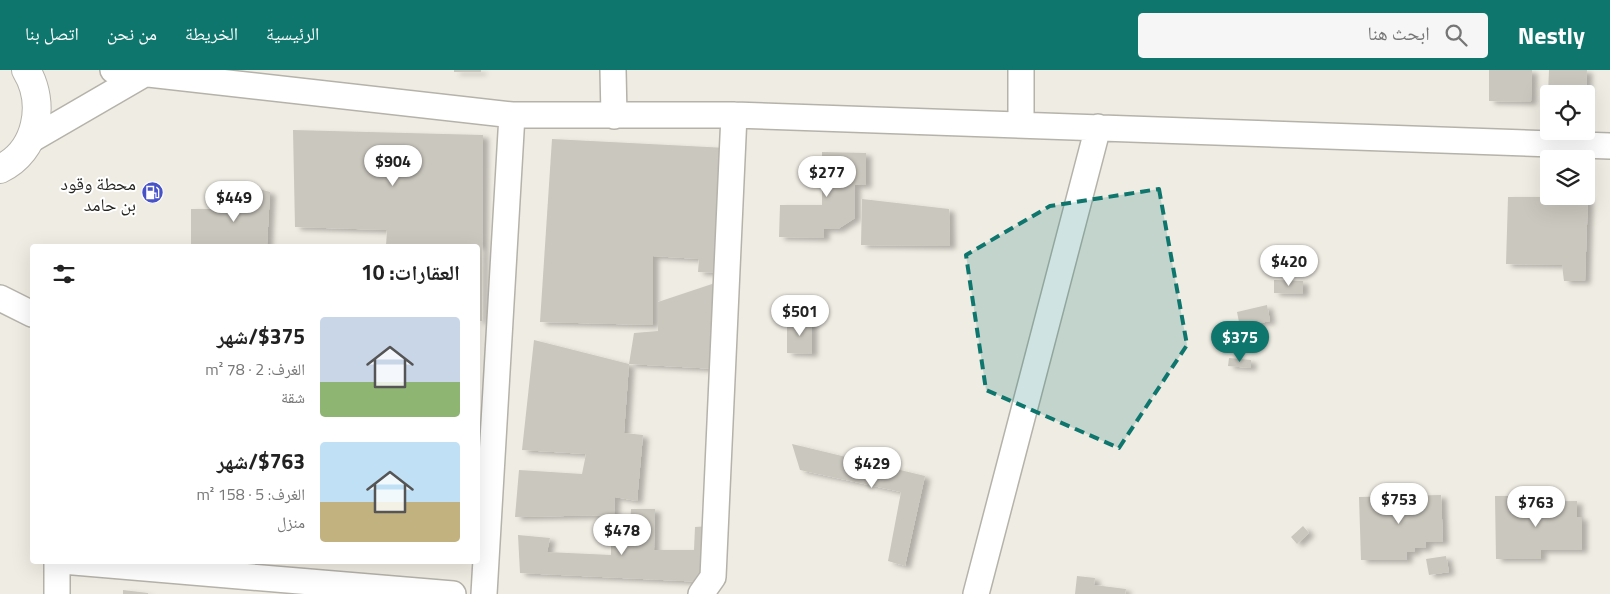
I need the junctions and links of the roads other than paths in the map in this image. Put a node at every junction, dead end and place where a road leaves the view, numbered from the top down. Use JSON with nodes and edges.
{"nodes":[{"id":1,"x":26,"y":70,"type":"edge"},
{"id":2,"x":113,"y":70,"type":"edge"},
{"id":3,"x":614,"y":70,"type":"edge"},
{"id":4,"x":1022,"y":70,"type":"edge"},
{"id":5,"x":148,"y":71,"type":"edge"},
{"id":6,"x":512,"y":114,"type":"junction"},
{"id":7,"x":734,"y":115,"type":"junction"},
{"id":8,"x":614,"y":116,"type":"junction"},
{"id":9,"x":1020,"y":125,"type":"junction"},
{"id":10,"x":1098,"y":127,"type":"junction"},
{"id":11,"x":29,"y":141,"type":"junction"},
{"id":12,"x":1610,"y":146,"type":"edge"},
{"id":13,"x":0,"y":169,"type":"edge"},
{"id":14,"x":0,"y":298,"type":"edge"},
{"id":15,"x":30,"y":313,"type":"edge"},
{"id":16,"x":488,"y":350,"type":"edge"},
{"id":17,"x":57,"y":564,"type":"edge"},
{"id":18,"x":97,"y":564,"type":"edge"},
{"id":19,"x":57,"y":594,"type":"edge"},
{"id":20,"x":452,"y":594,"type":"edge"},
{"id":21,"x":484,"y":594,"type":"edge"},
{"id":22,"x":701,"y":594,"type":"edge"},
{"id":23,"x":976,"y":594,"type":"edge"}],
"edges":[{"from":1,"to":11,"type":"highway"},
{"from":2,"to":5,"type":"street"},
{"from":3,"to":8,"type":"street"},
{"from":4,"to":9,"type":"street"},
{"from":5,"to":6,"type":"street"},
{"from":5,"to":11,"type":"street"},
{"from":6,"to":8,"type":"street"},
{"from":6,"to":16,"type":"street"},
{"from":7,"to":8,"type":"street"},
{"from":7,"to":9,"type":"street"},
{"from":7,"to":22,"type":"street"},
{"from":9,"to":10,"type":"street"},
{"from":10,"to":12,"type":"street"},
{"from":10,"to":23,"type":"street"},
{"from":11,"to":13,"type":"highway"},
{"from":14,"to":15,"type":"street"},
{"from":16,"to":21,"type":"street"},
{"from":17,"to":19,"type":"street"},
{"from":18,"to":20,"type":"street"}]}
